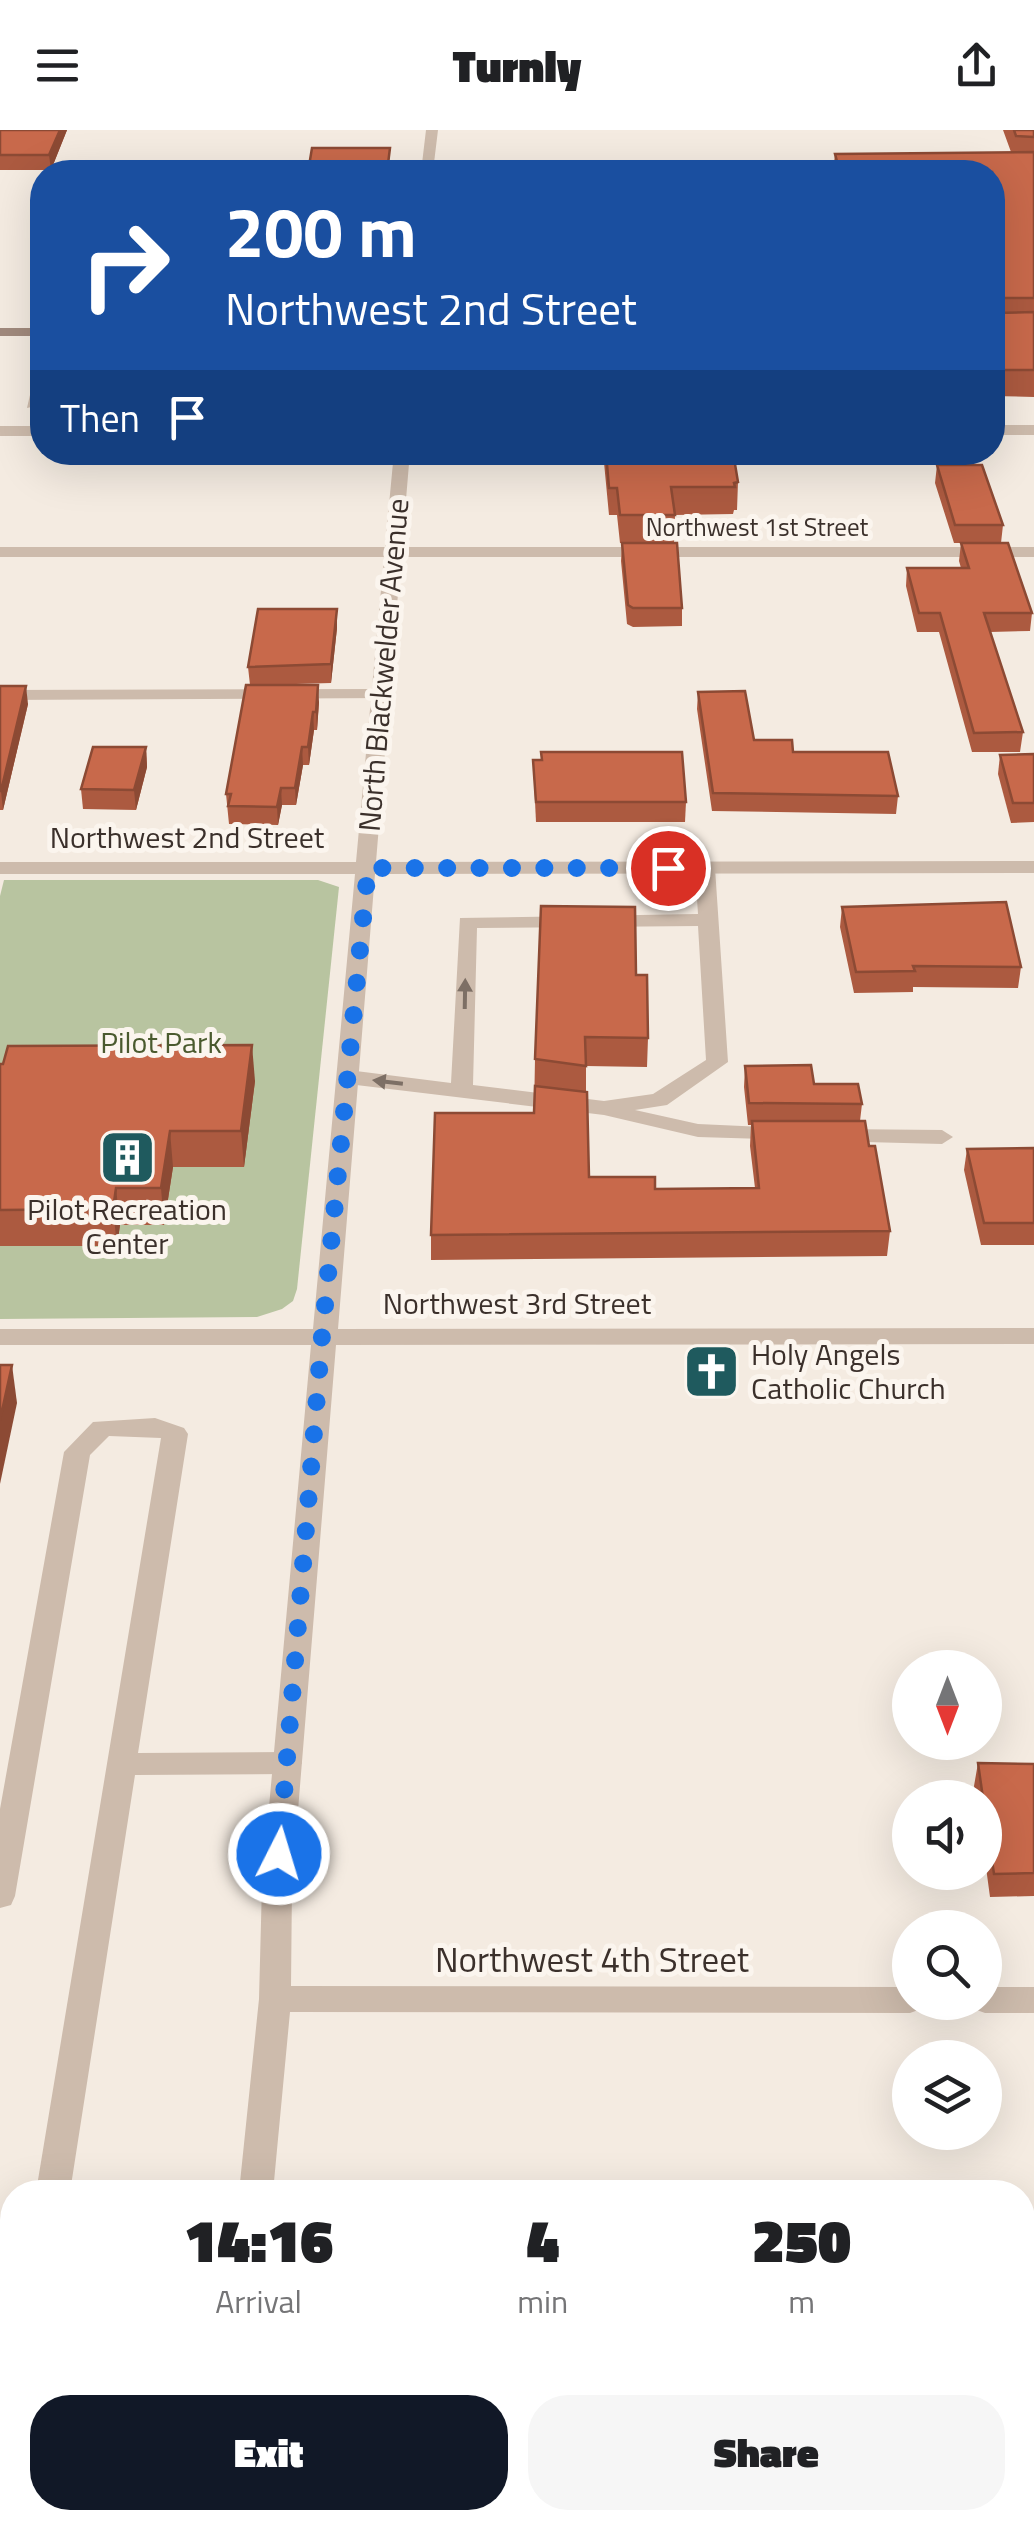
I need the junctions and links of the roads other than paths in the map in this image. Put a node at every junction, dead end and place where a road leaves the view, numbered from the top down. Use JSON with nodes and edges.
{"nodes":[{"id":1,"x":432,"y":130,"type":"edge"},
{"id":2,"x":428,"y":160,"type":"edge"},
{"id":3,"x":0,"y":332,"type":"edge"},
{"id":4,"x":30,"y":332,"type":"edge"},
{"id":5,"x":1005,"y":430,"type":"edge"},
{"id":6,"x":1034,"y":430,"type":"edge"},
{"id":7,"x":0,"y":431,"type":"edge"},
{"id":8,"x":30,"y":431,"type":"edge"},
{"id":9,"x":401,"y":465,"type":"edge"},
{"id":10,"x":0,"y":552,"type":"edge"},
{"id":11,"x":392,"y":552,"type":"junction"},
{"id":12,"x":1034,"y":552,"type":"edge"},
{"id":13,"x":381,"y":694,"type":"junction"},
{"id":14,"x":0,"y":695,"type":"edge"},
{"id":15,"x":1034,"y":867,"type":"edge"},
{"id":16,"x":0,"y":868,"type":"edge"},
{"id":17,"x":368,"y":868,"type":"junction"},
{"id":18,"x":705,"y":868,"type":"junction"},
{"id":19,"x":708,"y":920,"type":"junction"},
{"id":20,"x":348,"y":1077,"type":"junction"},
{"id":21,"x":462,"y":1091,"type":"junction"},
{"id":22,"x":604,"y":1108,"type":"junction"},
{"id":23,"x":942,"y":1137,"type":"dead end"},
{"id":24,"x":322,"y":1336,"type":"junction"},
{"id":25,"x":1034,"y":1336,"type":"edge"},
{"id":26,"x":0,"y":1338,"type":"edge"},
{"id":27,"x":287,"y":1763,"type":"junction"},
{"id":28,"x":121,"y":1764,"type":"junction"},
{"id":29,"x":0,"y":1896,"type":"edge"},
{"id":30,"x":275,"y":2000,"type":"junction"},
{"id":31,"x":892,"y":2000,"type":"edge"},
{"id":32,"x":1002,"y":2000,"type":"edge"},
{"id":33,"x":1034,"y":2000,"type":"edge"},
{"id":34,"x":55,"y":2180,"type":"edge"},
{"id":35,"x":257,"y":2180,"type":"edge"}],
"edges":[{"from":1,"to":2,"type":"street"},
{"from":3,"to":4,"type":"main road"},
{"from":5,"to":6,"type":"street"},
{"from":7,"to":8,"type":"street"},
{"from":9,"to":11,"type":"street","name":"North Blackwelder Avenue"},
{"from":10,"to":11,"type":"street","name":"Northwest 1st Street"},
{"from":11,"to":12,"type":"street","name":"Northwest 1st Street"},
{"from":11,"to":13,"type":"street","name":"North Blackwelder Avenue"},
{"from":13,"to":14,"type":"street"},
{"from":13,"to":17,"type":"street","name":"North Blackwelder Avenue"},
{"from":15,"to":18,"type":"street","name":"Northwest 2nd Street"},
{"from":16,"to":17,"type":"street","name":"Northwest 2nd Street"},
{"from":17,"to":18,"type":"street","name":"Northwest 2nd Street"},
{"from":17,"to":20,"type":"street","name":"North Blackwelder Avenue"},
{"from":18,"to":19,"type":"street"},
{"from":21,"to":19,"type":"street","one_way":true},
{"from":19,"to":22,"type":"street"},
{"from":21,"to":20,"type":"street","one_way":true},
{"from":20,"to":24,"type":"street","name":"North Blackwelder Avenue"},
{"from":21,"to":22,"type":"street"},
{"from":22,"to":23,"type":"street"},
{"from":24,"to":25,"type":"street","name":"Northwest 3rd Street"},
{"from":24,"to":26,"type":"street","name":"Northwest 3rd Street"},
{"from":24,"to":27,"type":"street","name":"North Blackwelder Avenue"},
{"from":27,"to":28,"type":"street"},
{"from":27,"to":30,"type":"street","name":"North Blackwelder Avenue"},
{"from":28,"to":29,"type":"street"},
{"from":28,"to":34,"type":"street"},
{"from":30,"to":31,"type":"street","name":"Northwest 4th Street"},
{"from":30,"to":35,"type":"street","name":"North Blackwelder Avenue"},
{"from":32,"to":33,"type":"street"}]}
